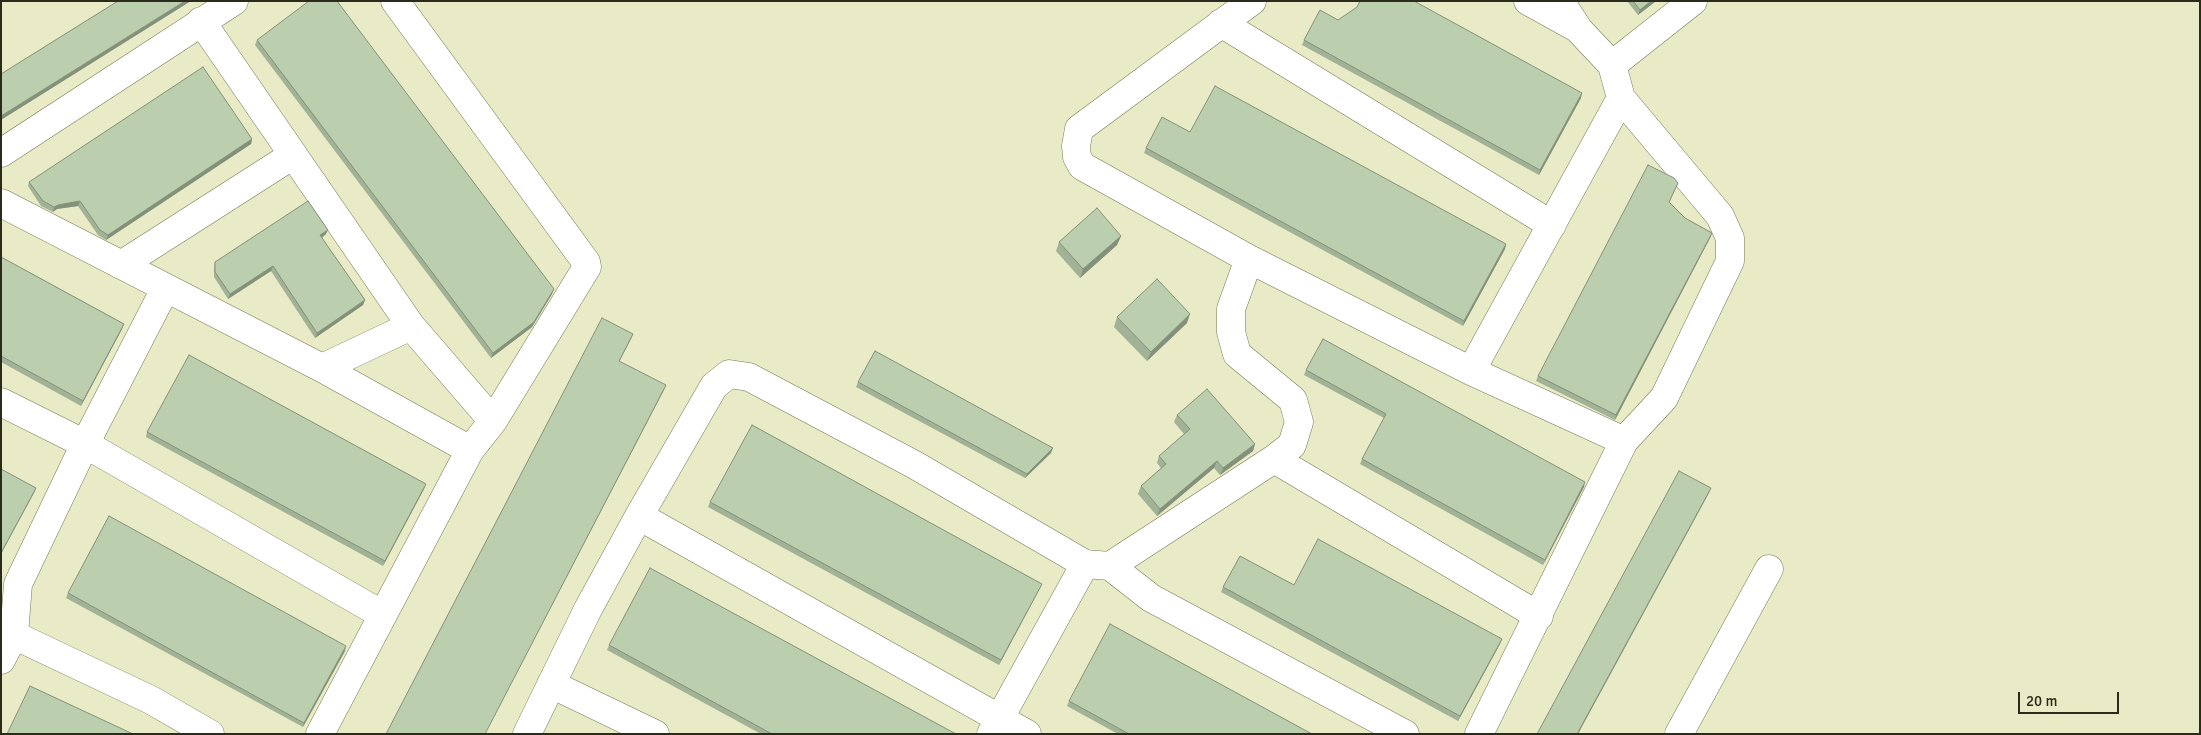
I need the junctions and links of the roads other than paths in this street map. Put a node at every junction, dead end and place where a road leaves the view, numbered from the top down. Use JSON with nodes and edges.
{"nodes":[{"id":1,"x":234,"y":1,"type":"edge"},
{"id":2,"x":395,"y":1,"type":"edge"},
{"id":3,"x":1252,"y":1,"type":"edge"},
{"id":4,"x":1528,"y":1,"type":"edge"},
{"id":5,"x":1560,"y":1,"type":"edge"},
{"id":6,"x":1693,"y":1,"type":"edge"},
{"id":7,"x":201,"y":22,"type":"junction"},
{"id":8,"x":1221,"y":23,"type":"junction"},
{"id":9,"x":1579,"y":30,"type":"junction"},
{"id":10,"x":1612,"y":65,"type":"junction"},
{"id":11,"x":1621,"y":98,"type":"junction"},
{"id":12,"x":1,"y":153,"type":"edge"},
{"id":13,"x":293,"y":155,"type":"junction"},
{"id":14,"x":1,"y":202,"type":"edge"},
{"id":15,"x":1552,"y":226,"type":"junction"},
{"id":16,"x":1249,"y":259,"type":"junction"},
{"id":17,"x":121,"y":265,"type":"junction"},
{"id":18,"x":166,"y":288,"type":"junction"},
{"id":19,"x":411,"y":326,"type":"junction"},
{"id":20,"x":322,"y":368,"type":"junction"},
{"id":21,"x":1471,"y":371,"type":"junction"},
{"id":22,"x":1,"y":402,"type":"edge"},
{"id":23,"x":493,"y":422,"type":"junction"},
{"id":24,"x":1624,"y":441,"type":"junction"},
{"id":25,"x":85,"y":444,"type":"junction"},
{"id":26,"x":470,"y":450,"type":"junction"},
{"id":27,"x":1274,"y":460,"type":"junction"},
{"id":28,"x":639,"y":516,"type":"junction"},
{"id":29,"x":1098,"y":565,"type":"junction"},
{"id":30,"x":1769,"y":568,"type":"dead end"},
{"id":31,"x":9,"y":592,"type":"edge"},
{"id":32,"x":383,"y":615,"type":"junction"},
{"id":33,"x":1539,"y":616,"type":"junction"},
{"id":34,"x":7,"y":632,"type":"edge"},
{"id":35,"x":1,"y":660,"type":"edge"},
{"id":36,"x":551,"y":684,"type":"junction"},
{"id":37,"x":995,"y":726,"type":"edge"},
{"id":38,"x":210,"y":734,"type":"edge"},
{"id":39,"x":320,"y":734,"type":"edge"},
{"id":40,"x":528,"y":734,"type":"edge"},
{"id":41,"x":655,"y":734,"type":"edge"},
{"id":42,"x":1027,"y":734,"type":"edge"},
{"id":43,"x":1405,"y":734,"type":"edge"},
{"id":44,"x":1479,"y":734,"type":"edge"},
{"id":45,"x":1679,"y":734,"type":"edge"}],
"edges":[{"from":1,"to":7,"type":"street"},
{"from":2,"to":23,"type":"street"},
{"from":3,"to":8,"type":"street"},
{"from":4,"to":9,"type":"street"},
{"from":5,"to":9,"type":"street"},
{"from":6,"to":10,"type":"street"},
{"from":7,"to":12,"type":"street"},
{"from":7,"to":13,"type":"street"},
{"from":8,"to":15,"type":"street"},
{"from":8,"to":16,"type":"street"},
{"from":9,"to":10,"type":"street"},
{"from":10,"to":11,"type":"street"},
{"from":11,"to":15,"type":"street"},
{"from":11,"to":24,"type":"street"},
{"from":13,"to":17,"type":"street"},
{"from":13,"to":19,"type":"street"},
{"from":14,"to":17,"type":"street"},
{"from":15,"to":21,"type":"street"},
{"from":16,"to":21,"type":"street"},
{"from":16,"to":27,"type":"street"},
{"from":17,"to":18,"type":"street"},
{"from":18,"to":20,"type":"street"},
{"from":18,"to":25,"type":"street"},
{"from":19,"to":20,"type":"street"},
{"from":19,"to":23,"type":"street"},
{"from":20,"to":26,"type":"street"},
{"from":21,"to":24,"type":"street"},
{"from":22,"to":25,"type":"street"},
{"from":23,"to":26,"type":"street"},
{"from":24,"to":33,"type":"street"},
{"from":25,"to":31,"type":"street"},
{"from":25,"to":32,"type":"street"},
{"from":26,"to":32,"type":"street"},
{"from":27,"to":29,"type":"street"},
{"from":27,"to":33,"type":"street"},
{"from":28,"to":29,"type":"street"},
{"from":28,"to":36,"type":"street"},
{"from":28,"to":37,"type":"street"},
{"from":29,"to":37,"type":"street"},
{"from":29,"to":43,"type":"street"},
{"from":30,"to":45,"type":"street"},
{"from":31,"to":34,"type":"street"},
{"from":32,"to":39,"type":"street"},
{"from":33,"to":44,"type":"street"},
{"from":34,"to":35,"type":"street"},
{"from":34,"to":38,"type":"street"},
{"from":36,"to":40,"type":"street"},
{"from":36,"to":41,"type":"street"},
{"from":37,"to":42,"type":"street"}]}
